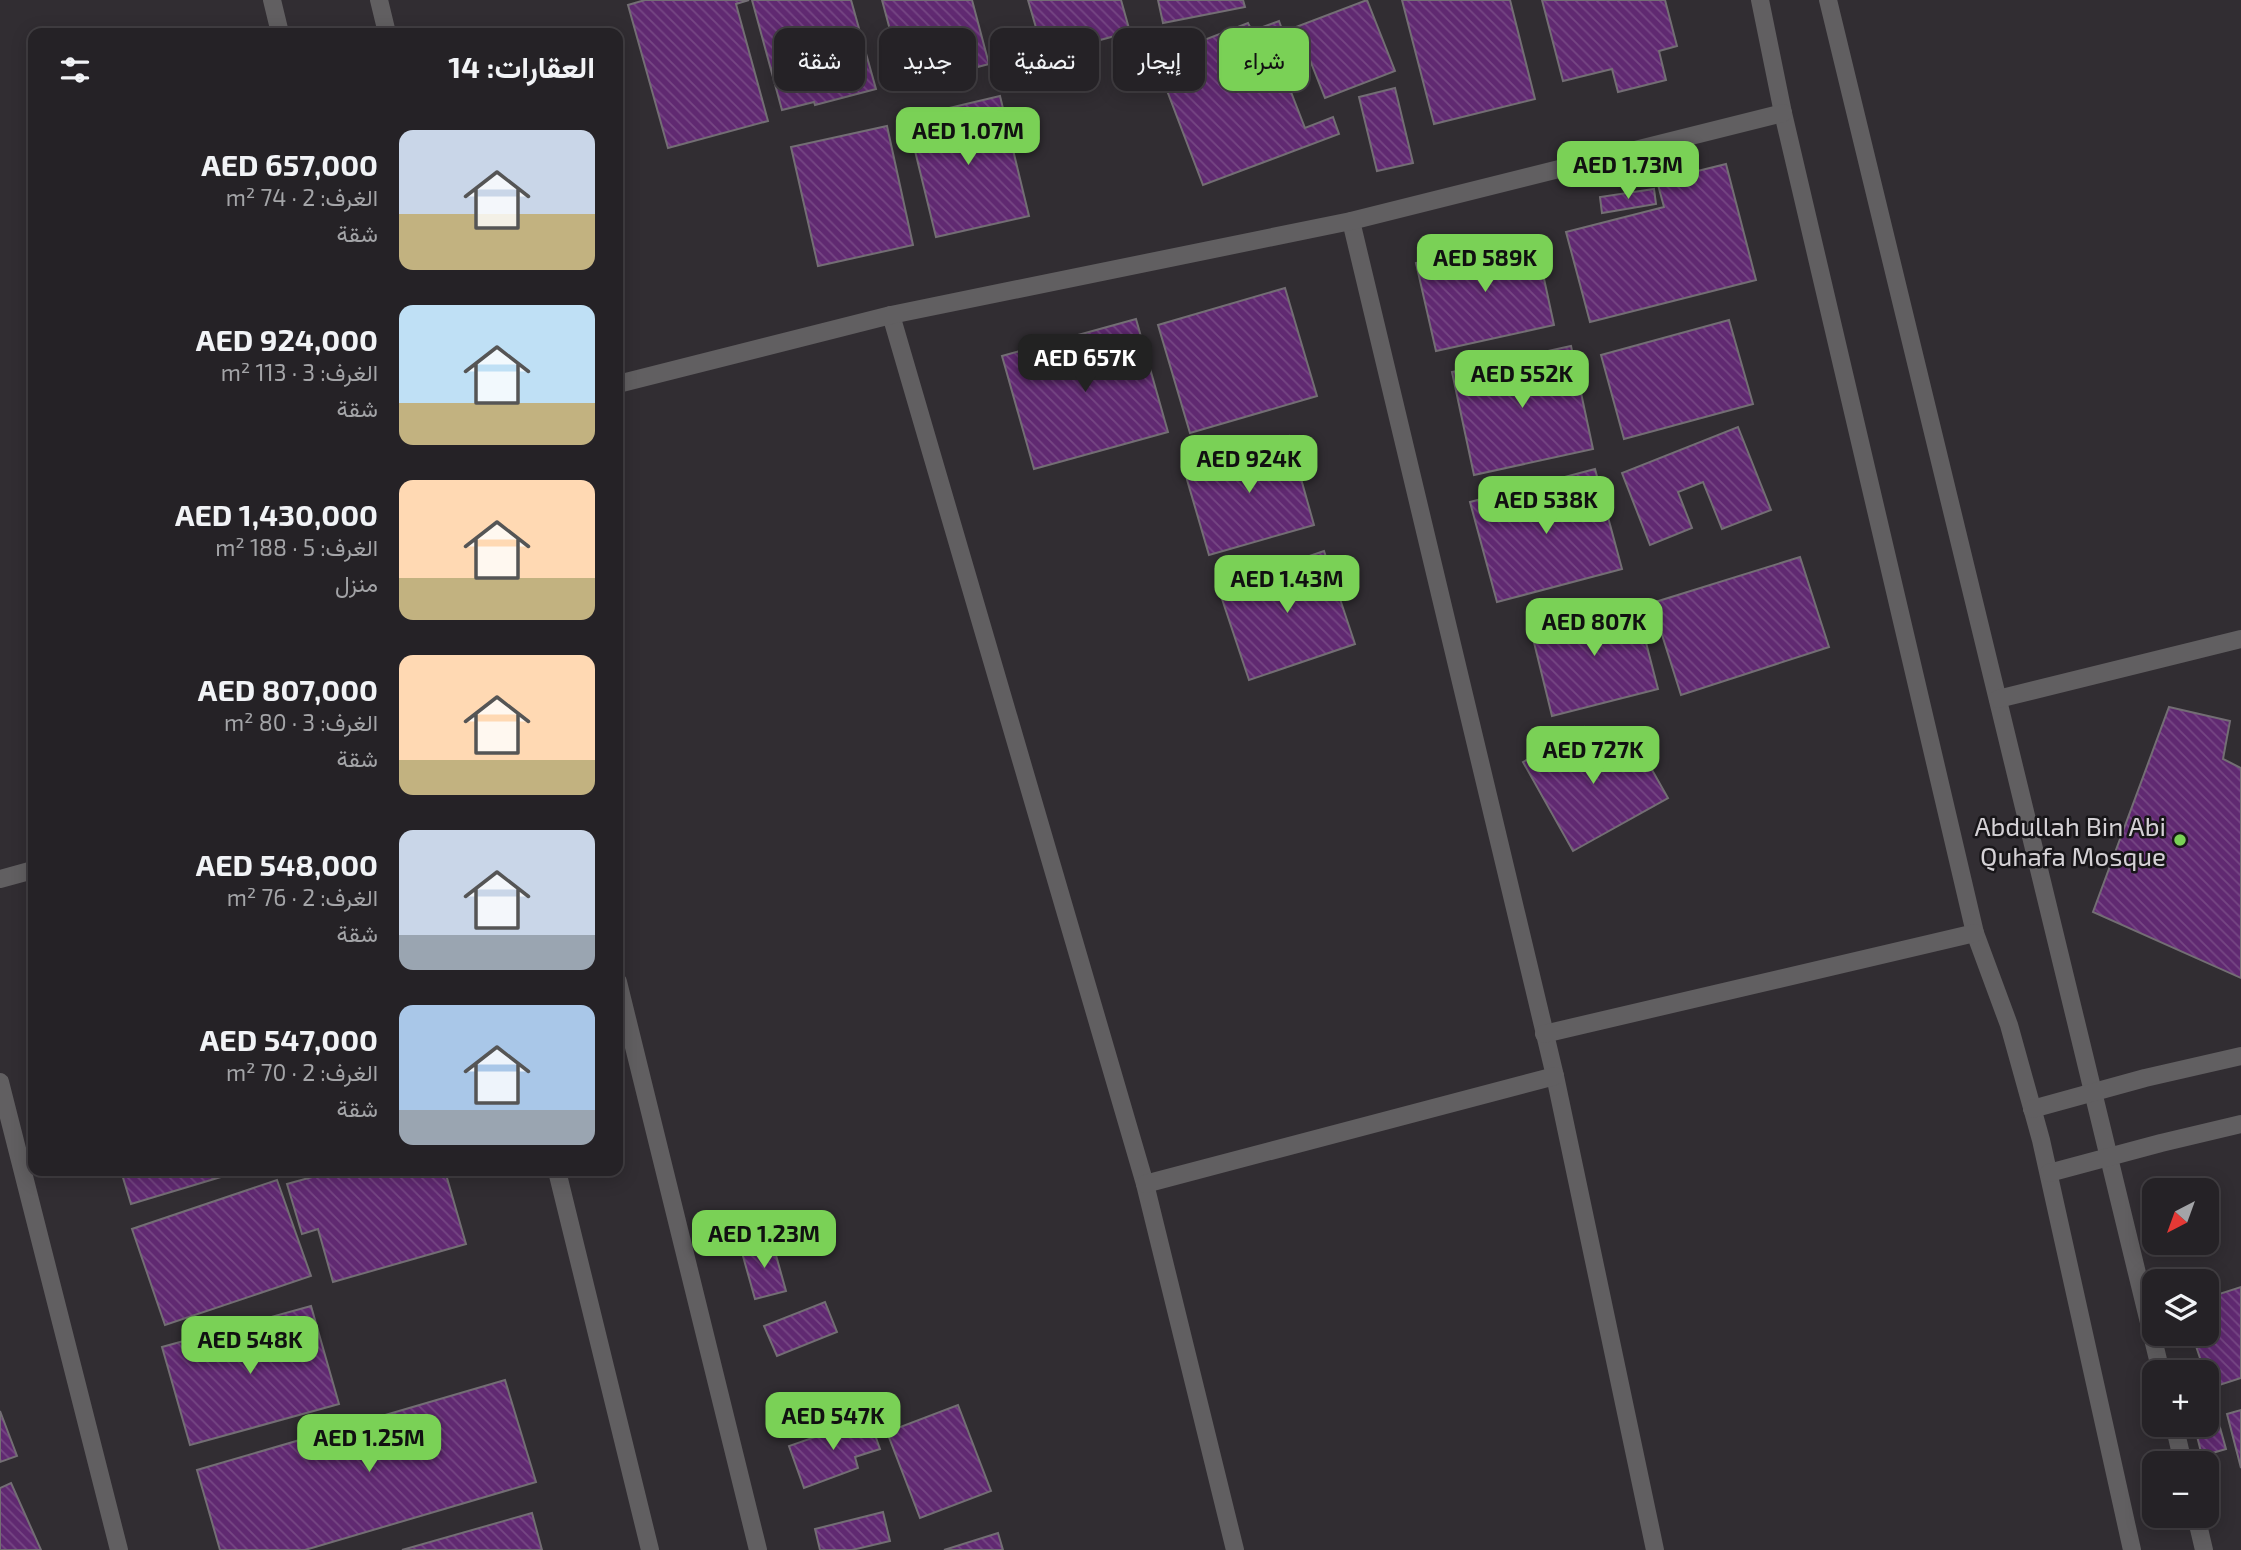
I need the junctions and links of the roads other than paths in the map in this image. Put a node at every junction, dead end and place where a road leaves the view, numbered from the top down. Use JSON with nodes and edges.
{"nodes":[{"id":1,"x":272,"y":0,"type":"edge"},
{"id":2,"x":379,"y":0,"type":"edge"},
{"id":3,"x":1760,"y":0,"type":"edge"},
{"id":4,"x":1828,"y":0,"type":"edge"},
{"id":5,"x":279,"y":28,"type":"edge"},
{"id":6,"x":386,"y":28,"type":"edge"},
{"id":7,"x":1783,"y":113,"type":"junction"},
{"id":8,"x":1351,"y":220,"type":"junction"},
{"id":9,"x":891,"y":314,"type":"junction"},
{"id":10,"x":623,"y":383,"type":"edge"},
{"id":11,"x":2241,"y":639,"type":"edge"},
{"id":12,"x":1998,"y":699,"type":"junction"},
{"id":13,"x":28,"y":871,"type":"edge"},
{"id":14,"x":0,"y":879,"type":"edge"},
{"id":15,"x":1975,"y":933,"type":"junction"},
{"id":16,"x":623,"y":1002,"type":"edge"},
{"id":17,"x":1544,"y":1034,"type":"junction"},
{"id":18,"x":2241,"y":1056,"type":"edge"},
{"id":19,"x":1555,"y":1076,"type":"junction"},
{"id":20,"x":0,"y":1082,"type":"edge"},
{"id":21,"x":2093,"y":1093,"type":"junction"},
{"id":22,"x":2032,"y":1109,"type":"junction"},
{"id":23,"x":2241,"y":1124,"type":"edge"},
{"id":24,"x":2109,"y":1157,"type":"junction"},
{"id":25,"x":2049,"y":1173,"type":"junction"},
{"id":26,"x":558,"y":1176,"type":"edge"},
{"id":27,"x":1145,"y":1184,"type":"junction"},
{"id":28,"x":2158,"y":1360,"type":"edge"},
{"id":29,"x":2199,"y":1528,"type":"edge"},
{"id":30,"x":119,"y":1550,"type":"edge"},
{"id":31,"x":650,"y":1550,"type":"edge"},
{"id":32,"x":758,"y":1550,"type":"edge"},
{"id":33,"x":1235,"y":1550,"type":"edge"},
{"id":34,"x":1655,"y":1550,"type":"edge"},
{"id":35,"x":2132,"y":1550,"type":"edge"},
{"id":36,"x":2204,"y":1550,"type":"edge"}],
"edges":[{"from":1,"to":5,"type":"street"},
{"from":2,"to":6,"type":"street"},
{"from":3,"to":7,"type":"street"},
{"from":4,"to":12,"type":"street"},
{"from":7,"to":8,"type":"street"},
{"from":7,"to":15,"type":"street"},
{"from":8,"to":9,"type":"street"},
{"from":8,"to":17,"type":"street"},
{"from":9,"to":10,"type":"street"},
{"from":9,"to":27,"type":"street"},
{"from":11,"to":12,"type":"street"},
{"from":12,"to":21,"type":"street"},
{"from":13,"to":14,"type":"street"},
{"from":15,"to":17,"type":"street"},
{"from":15,"to":22,"type":"street"},
{"from":16,"to":32,"type":"street"},
{"from":17,"to":19,"type":"street"},
{"from":18,"to":21,"type":"street"},
{"from":19,"to":27,"type":"street"},
{"from":19,"to":34,"type":"street"},
{"from":20,"to":30,"type":"street"},
{"from":21,"to":22,"type":"street"},
{"from":21,"to":24,"type":"street"},
{"from":22,"to":25,"type":"street"},
{"from":23,"to":24,"type":"street"},
{"from":24,"to":25,"type":"street"},
{"from":24,"to":28,"type":"street"},
{"from":25,"to":35,"type":"street"},
{"from":26,"to":31,"type":"street"},
{"from":27,"to":33,"type":"street"},
{"from":29,"to":36,"type":"street"}]}
